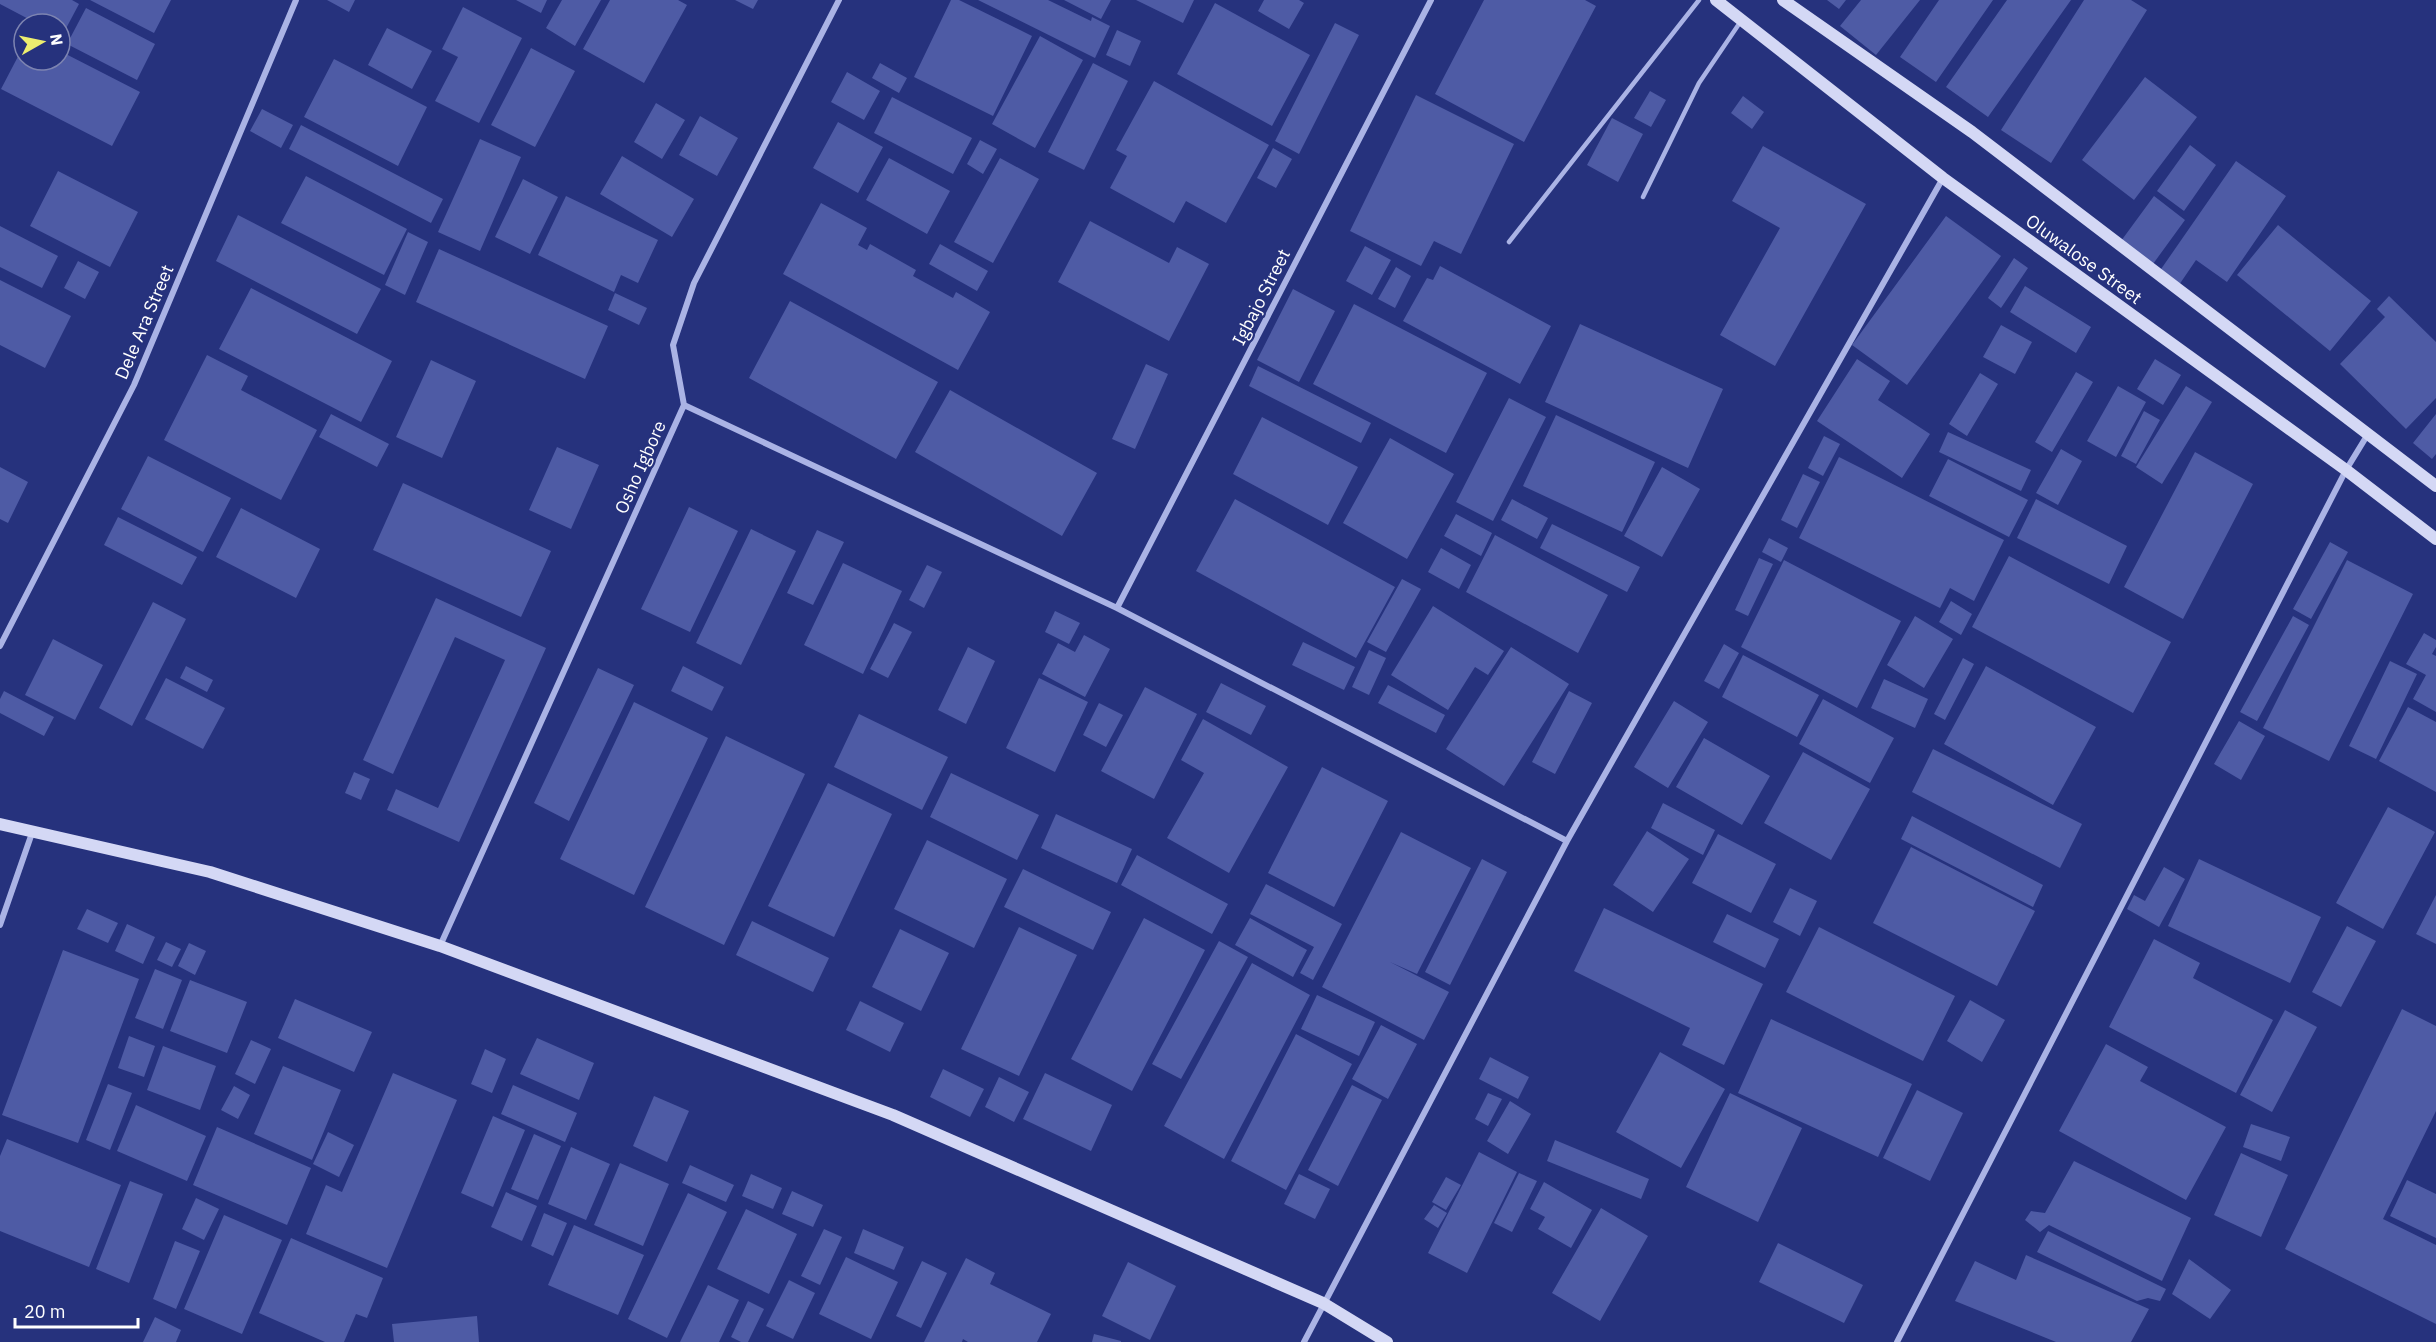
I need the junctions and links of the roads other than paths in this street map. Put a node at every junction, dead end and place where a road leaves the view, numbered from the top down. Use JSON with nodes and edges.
{"nodes":[{"id":1,"x":296,"y":0,"type":"edge"},
{"id":2,"x":839,"y":0,"type":"edge"},
{"id":3,"x":1431,"y":0,"type":"edge"},
{"id":4,"x":1699,"y":0,"type":"edge"},
{"id":5,"x":1716,"y":0,"type":"edge"},
{"id":6,"x":1783,"y":0,"type":"edge"},
{"id":7,"x":1741,"y":21,"type":"junction"},
{"id":8,"x":1942,"y":178,"type":"junction"},
{"id":9,"x":1643,"y":197,"type":"dead end"},
{"id":10,"x":1509,"y":242,"type":"dead end"},
{"id":11,"x":684,"y":405,"type":"junction"},
{"id":12,"x":2368,"y":434,"type":"junction"},
{"id":13,"x":2346,"y":470,"type":"junction"},
{"id":14,"x":2436,"y":486,"type":"edge"},
{"id":15,"x":2436,"y":539,"type":"edge"},
{"id":16,"x":1117,"y":608,"type":"junction"},
{"id":17,"x":0,"y":646,"type":"edge"},
{"id":18,"x":0,"y":824,"type":"edge"},
{"id":19,"x":32,"y":832,"type":"junction"},
{"id":20,"x":1567,"y":841,"type":"junction"},
{"id":21,"x":0,"y":925,"type":"edge"},
{"id":22,"x":440,"y":946,"type":"junction"},
{"id":23,"x":1323,"y":1303,"type":"junction"},
{"id":24,"x":1304,"y":1342,"type":"edge"},
{"id":25,"x":1387,"y":1342,"type":"edge"},
{"id":26,"x":1897,"y":1342,"type":"edge"}],
"edges":[{"from":1,"to":17,"type":"street","name":"Dele Ara Street"},
{"from":2,"to":11,"type":"street","name":"Osho Igbore"},
{"from":3,"to":16,"type":"street","name":"Igbajo Street"},
{"from":4,"to":10,"type":"lane"},
{"from":5,"to":7,"type":"street","name":"Oluwalose Street"},
{"from":6,"to":12,"type":"street","name":"Oluwalose Street"},
{"from":7,"to":8,"type":"street","name":"Oluwalose Street"},
{"from":7,"to":9,"type":"lane"},
{"from":8,"to":13,"type":"street","name":"Oluwalose Street"},
{"from":8,"to":20,"type":"street"},
{"from":11,"to":16,"type":"street"},
{"from":11,"to":22,"type":"street","name":"Osho Igbore"},
{"from":12,"to":13,"type":"street"},
{"from":12,"to":14,"type":"street","name":"Oluwalose Street"},
{"from":13,"to":15,"type":"street","name":"Oluwalose Street"},
{"from":13,"to":26,"type":"street"},
{"from":16,"to":20,"type":"street"},
{"from":18,"to":19,"type":"street"},
{"from":19,"to":21,"type":"street"},
{"from":19,"to":22,"type":"street"},
{"from":20,"to":23,"type":"street"},
{"from":22,"to":23,"type":"street"},
{"from":23,"to":24,"type":"street"},
{"from":23,"to":25,"type":"street"}]}
